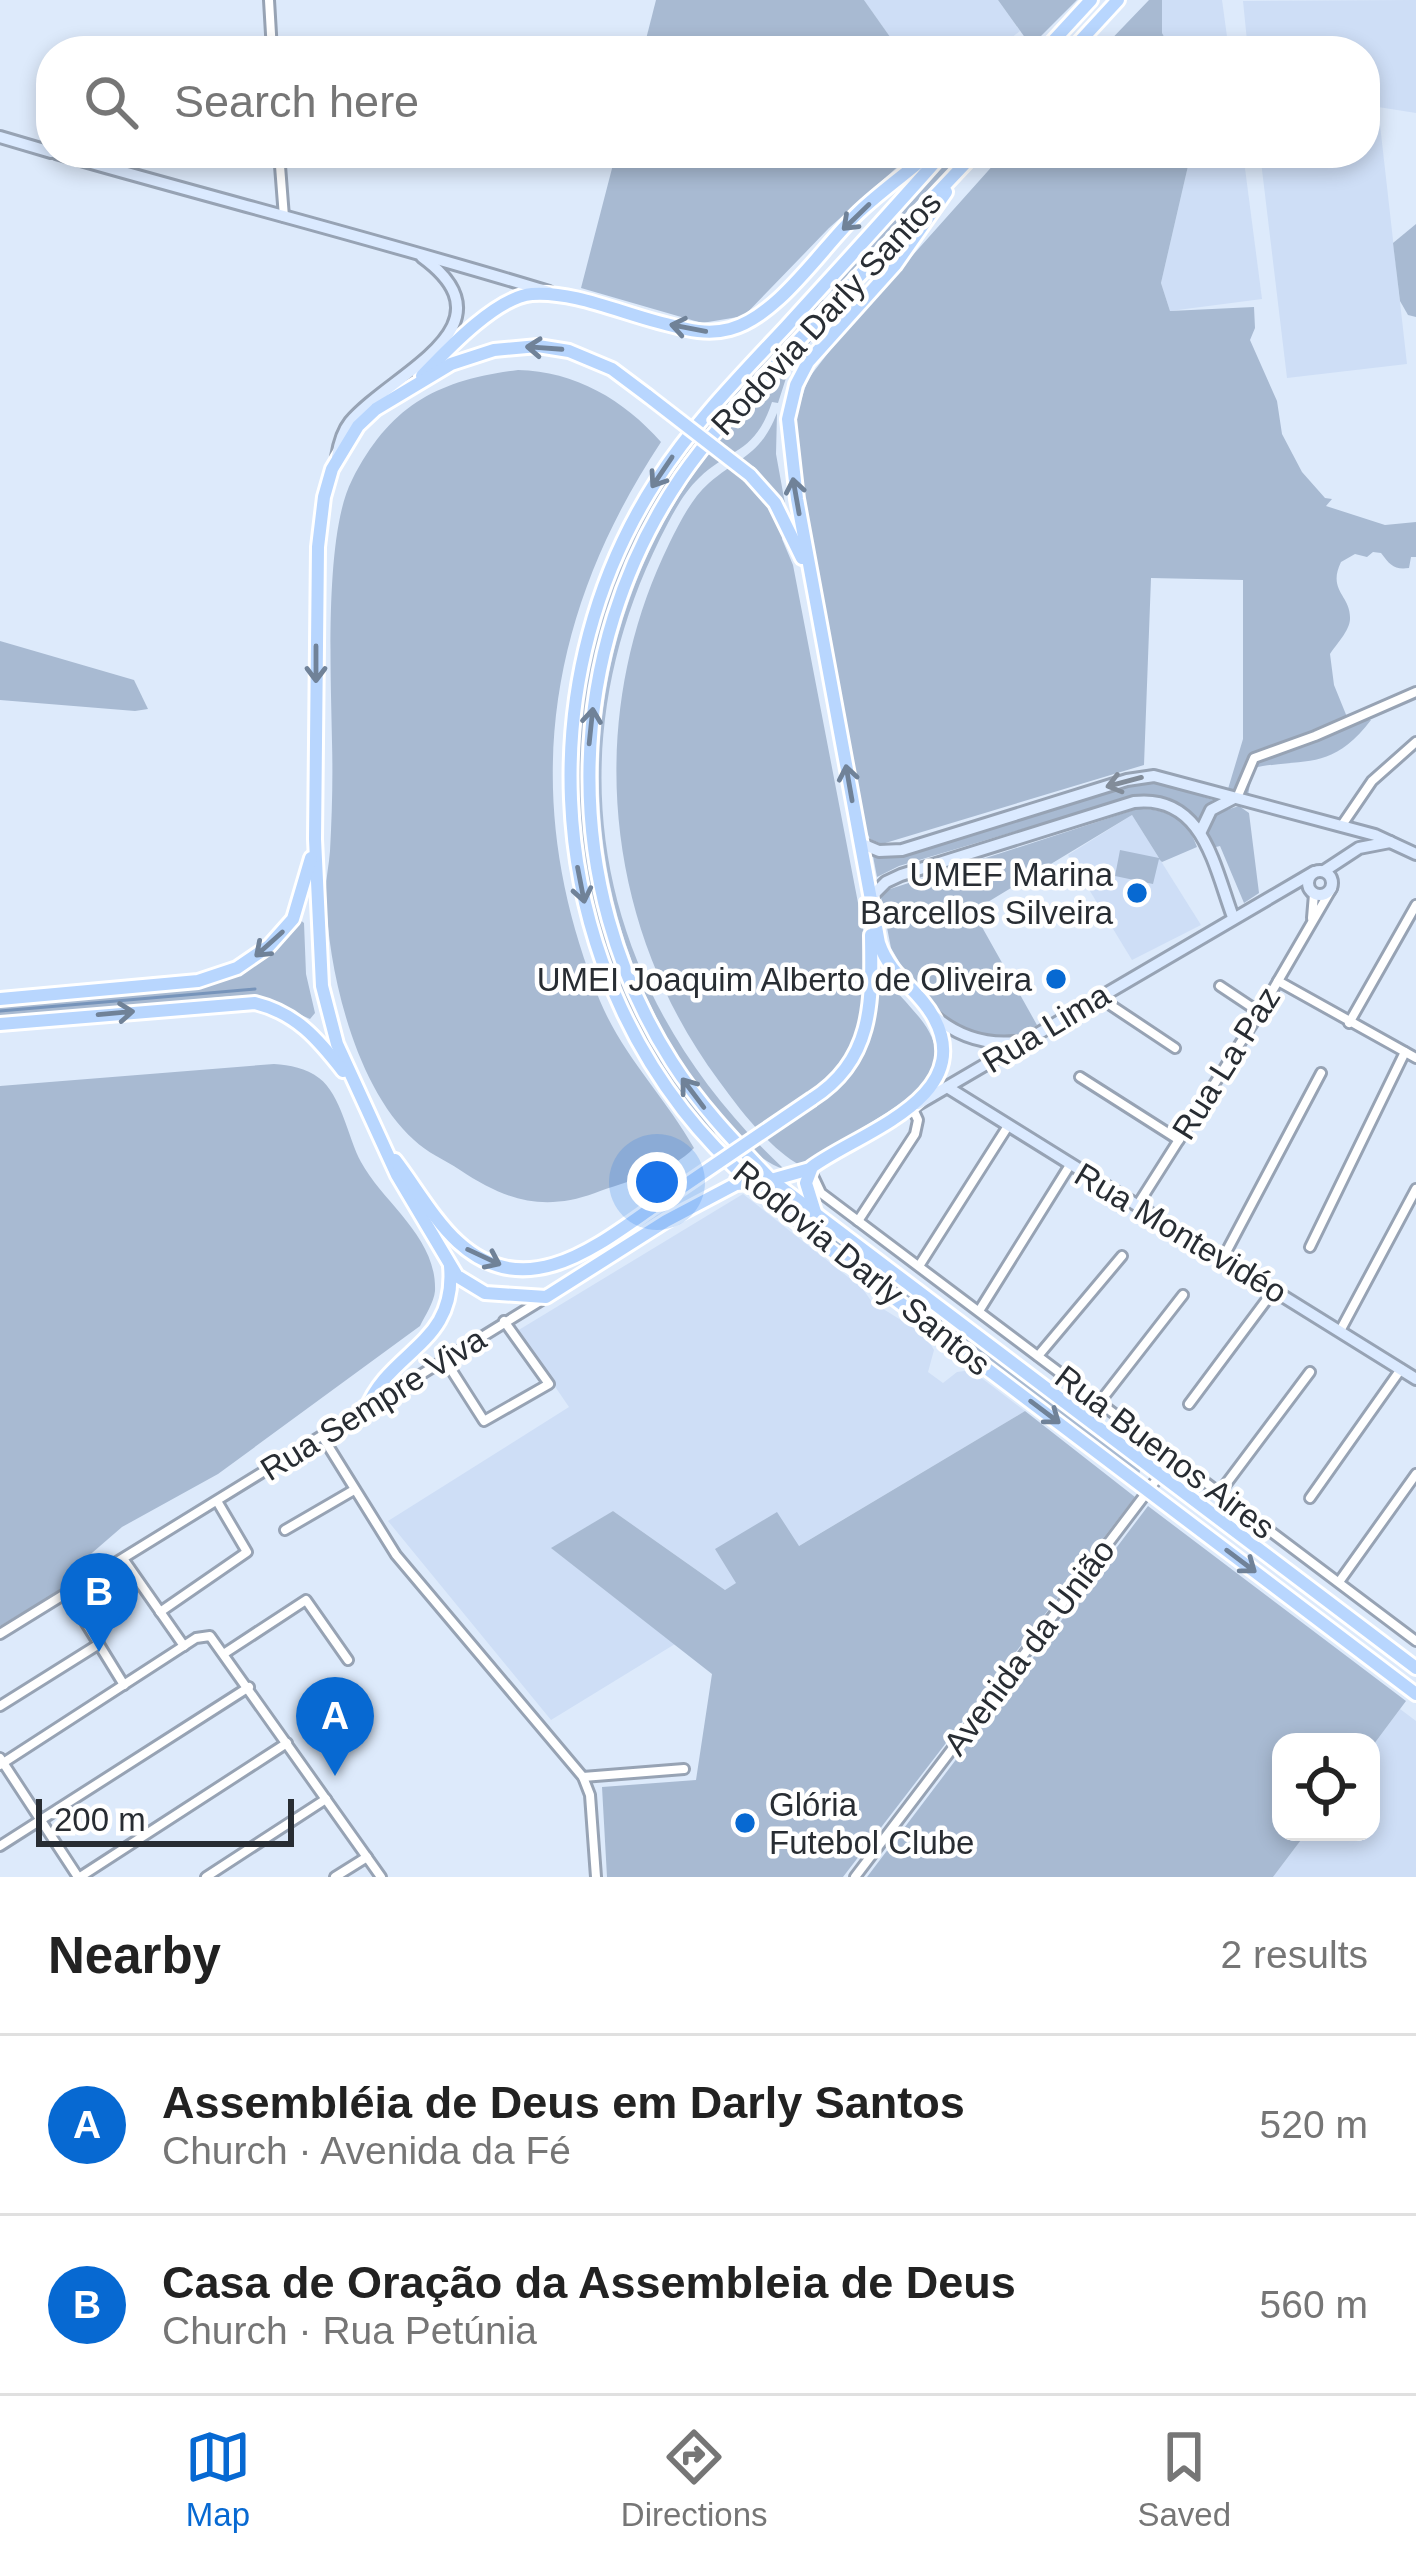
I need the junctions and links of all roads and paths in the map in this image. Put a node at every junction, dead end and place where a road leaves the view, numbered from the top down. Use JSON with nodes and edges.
{"nodes":[{"id":1,"x":269,"y":0,"type":"edge"},
{"id":2,"x":1091,"y":0,"type":"edge"},
{"id":3,"x":1118,"y":0,"type":"edge"},
{"id":4,"x":271,"y":36,"type":"edge"},
{"id":5,"x":1058,"y":36,"type":"edge"},
{"id":6,"x":1085,"y":36,"type":"edge"},
{"id":7,"x":0,"y":137,"type":"edge"},
{"id":8,"x":36,"y":147,"type":"edge"},
{"id":9,"x":108,"y":168,"type":"edge"},
{"id":10,"x":280,"y":168,"type":"edge"},
{"id":11,"x":912,"y":168,"type":"edge"},
{"id":12,"x":930,"y":168,"type":"edge"},
{"id":13,"x":959,"y":170,"type":"joint"},
{"id":14,"x":284,"y":219,"type":"junction"},
{"id":15,"x":403,"y":247,"type":"junction"},
{"id":16,"x":575,"y":300,"type":"junction"},
{"id":17,"x":410,"y":388,"type":"junction"},
{"id":18,"x":334,"y":467,"type":"junction"},
{"id":19,"x":817,"y":611,"type":"junction"},
{"id":20,"x":1416,"y":692,"type":"edge"},
{"id":21,"x":1416,"y":742,"type":"edge"},
{"id":22,"x":1237,"y":798,"type":"junction"},
{"id":23,"x":1341,"y":826,"type":"junction"},
{"id":24,"x":1201,"y":831,"type":"junction"},
{"id":25,"x":315,"y":839,"type":"junction"},
{"id":26,"x":1393,"y":842,"type":"junction"},
{"id":27,"x":860,"y":843,"type":"junction"},
{"id":28,"x":1416,"y":854,"type":"edge"},
{"id":29,"x":1347,"y":859,"type":"junction"},
{"id":30,"x":1319,"y":872,"type":"junction"},
{"id":31,"x":1332,"y":885,"type":"junction"},
{"id":32,"x":1276,"y":891,"type":"junction"},
{"id":33,"x":1312,"y":892,"type":"junction"},
{"id":34,"x":870,"y":898,"type":"junction"},
{"id":35,"x":1416,"y":905,"type":"edge"},
{"id":36,"x":1233,"y":916,"type":"junction"},
{"id":37,"x":1312,"y":919,"type":"junction"},
{"id":38,"x":1278,"y":981,"type":"junction"},
{"id":39,"x":1220,"y":986,"type":"dead end"},
{"id":40,"x":1099,"y":997,"type":"junction"},
{"id":41,"x":0,"y":998,"type":"edge"},
{"id":42,"x":1260,"y":1012,"type":"junction"},
{"id":43,"x":932,"y":1013,"type":"junction"},
{"id":44,"x":1348,"y":1022,"type":"junction"},
{"id":45,"x":0,"y":1024,"type":"edge"},
{"id":46,"x":967,"y":1037,"type":"junction"},
{"id":47,"x":1024,"y":1040,"type":"junction"},
{"id":48,"x":1175,"y":1048,"type":"dead end"},
{"id":49,"x":1405,"y":1052,"type":"junction"},
{"id":50,"x":1416,"y":1058,"type":"edge"},
{"id":51,"x":1321,"y":1072,"type":"dead end"},
{"id":52,"x":971,"y":1073,"type":"junction"},
{"id":53,"x":1080,"y":1077,"type":"dead end"},
{"id":54,"x":354,"y":1086,"type":"junction"},
{"id":55,"x":947,"y":1087,"type":"junction"},
{"id":56,"x":912,"y":1107,"type":"junction"},
{"id":57,"x":1008,"y":1126,"type":"junction"},
{"id":58,"x":380,"y":1140,"type":"junction"},
{"id":59,"x":1179,"y":1140,"type":"junction"},
{"id":60,"x":1070,"y":1165,"type":"junction"},
{"id":61,"x":814,"y":1166,"type":"junction"},
{"id":62,"x":771,"y":1180,"type":"junction"},
{"id":63,"x":750,"y":1184,"type":"junction"},
{"id":64,"x":1416,"y":1189,"type":"edge"},
{"id":65,"x":1137,"y":1206,"type":"junction"},
{"id":66,"x":815,"y":1212,"type":"junction"},
{"id":67,"x":858,"y":1221,"type":"junction"},
{"id":68,"x":1310,"y":1247,"type":"dead end"},
{"id":69,"x":1122,"y":1256,"type":"dead end"},
{"id":70,"x":1223,"y":1258,"type":"junction"},
{"id":71,"x":450,"y":1265,"type":"junction"},
{"id":72,"x":919,"y":1266,"type":"junction"},
{"id":73,"x":1275,"y":1289,"type":"junction"},
{"id":74,"x":1184,"y":1295,"type":"dead end"},
{"id":75,"x":546,"y":1297,"type":"junction"},
{"id":76,"x":979,"y":1311,"type":"junction"},
{"id":77,"x":504,"y":1322,"type":"junction"},
{"id":78,"x":1340,"y":1330,"type":"junction"},
{"id":79,"x":1038,"y":1356,"type":"junction"},
{"id":80,"x":445,"y":1360,"type":"junction"},
{"id":81,"x":1401,"y":1369,"type":"junction"},
{"id":82,"x":1310,"y":1372,"type":"dead end"},
{"id":83,"x":1416,"y":1378,"type":"edge"},
{"id":84,"x":1099,"y":1403,"type":"junction"},
{"id":85,"x":1189,"y":1404,"type":"dead end"},
{"id":86,"x":366,"y":1410,"type":"junction"},
{"id":87,"x":322,"y":1436,"type":"junction"},
{"id":88,"x":1416,"y":1474,"type":"edge"},
{"id":89,"x":1160,"y":1475,"type":"junction"},
{"id":90,"x":354,"y":1490,"type":"junction"},
{"id":91,"x":1148,"y":1491,"type":"junction"},
{"id":92,"x":1220,"y":1492,"type":"junction"},
{"id":93,"x":1310,"y":1498,"type":"dead end"},
{"id":94,"x":217,"y":1501,"type":"junction"},
{"id":95,"x":285,"y":1530,"type":"dead end"},
{"id":96,"x":124,"y":1560,"type":"junction"},
{"id":97,"x":1339,"y":1582,"type":"junction"},
{"id":98,"x":68,"y":1594,"type":"junction"},
{"id":99,"x":160,"y":1612,"type":"junction"},
{"id":100,"x":0,"y":1634,"type":"edge"},
{"id":101,"x":1416,"y":1641,"type":"edge"},
{"id":102,"x":99,"y":1644,"type":"junction"},
{"id":103,"x":184,"y":1646,"type":"junction"},
{"id":104,"x":225,"y":1653,"type":"junction"},
{"id":105,"x":348,"y":1660,"type":"dead end"},
{"id":106,"x":1416,"y":1668,"type":"edge"},
{"id":107,"x":124,"y":1685,"type":"junction"},
{"id":108,"x":249,"y":1687,"type":"junction"},
{"id":109,"x":1416,"y":1694,"type":"edge"},
{"id":110,"x":0,"y":1706,"type":"edge"},
{"id":111,"x":287,"y":1743,"type":"junction"},
{"id":112,"x":1,"y":1762,"type":"edge"},
{"id":113,"x":684,"y":1769,"type":"dead end"},
{"id":114,"x":584,"y":1777,"type":"junction"},
{"id":115,"x":326,"y":1799,"type":"junction"},
{"id":116,"x":41,"y":1820,"type":"junction"},
{"id":117,"x":0,"y":1846,"type":"edge"},
{"id":118,"x":367,"y":1857,"type":"junction"},
{"id":119,"x":79,"y":1877,"type":"edge"},
{"id":120,"x":206,"y":1877,"type":"edge"},
{"id":121,"x":335,"y":1877,"type":"edge"},
{"id":122,"x":381,"y":1877,"type":"edge"},
{"id":123,"x":596,"y":1877,"type":"edge"},
{"id":124,"x":855,"y":1877,"type":"edge"}],
"edges":[{"from":1,"to":4,"type":"street"},
{"from":2,"to":5,"type":"main road"},
{"from":3,"to":6,"type":"main road"},
{"from":7,"to":8,"type":"street"},
{"from":9,"to":14,"type":"street"},
{"from":10,"to":14,"type":"street"},
{"from":11,"to":16,"type":"main road","one_way":true},
{"from":12,"to":63,"type":"main road","name":"Rodovia Darly Santos","one_way":true},
{"from":19,"to":13,"type":"main road","one_way":true},
{"from":62,"to":13,"type":"main road","name":"Rodovia Darly Santos","one_way":true},
{"from":14,"to":15,"type":"street"},
{"from":15,"to":16,"type":"street"},
{"from":15,"to":18,"type":"street"},
{"from":16,"to":17,"type":"main road"},
{"from":17,"to":18,"type":"main road"},
{"from":19,"to":17,"type":"main road","one_way":true,"bridge":true},
{"from":18,"to":25,"type":"main road","one_way":true},
{"from":27,"to":19,"type":"main road","one_way":true},
{"from":20,"to":22,"type":"street"},
{"from":21,"to":23,"type":"street"},
{"from":22,"to":23,"type":"street"},
{"from":22,"to":24,"type":"street"},
{"from":22,"to":27,"type":"street","one_way":true},
{"from":23,"to":26,"type":"street"},
{"from":23,"to":29,"type":"street"},
{"from":24,"to":34,"type":"street"},
{"from":24,"to":36,"type":"street"},
{"from":25,"to":41,"type":"main road","one_way":true},
{"from":25,"to":54,"type":"main road"},
{"from":26,"to":28,"type":"street"},
{"from":26,"to":29,"type":"street"},
{"from":27,"to":34,"type":"main road"},
{"from":29,"to":30,"type":"street"},
{"from":29,"to":31,"type":"street","name":"Rua La Paz"},
{"from":30,"to":31,"type":"street"},
{"from":30,"to":32,"type":"street","name":"Rua Lima"},
{"from":30,"to":33,"type":"street"},
{"from":31,"to":33,"type":"street","name":"Rua Lima"},
{"from":31,"to":37,"type":"street","name":"Rua La Paz"},
{"from":32,"to":33,"type":"street","name":"Rua Lima"},
{"from":32,"to":36,"type":"street","name":"Rua Lima"},
{"from":33,"to":37,"type":"street","name":"Rua La Paz"},
{"from":34,"to":43,"type":"main road"},
{"from":58,"to":34,"type":"main road","one_way":true,"bridge":true},
{"from":35,"to":44,"type":"street"},
{"from":36,"to":40,"type":"street","name":"Rua Lima"},
{"from":37,"to":38,"type":"street","name":"Rua La Paz"},
{"from":38,"to":42,"type":"street","name":"Rua La Paz"},
{"from":38,"to":44,"type":"street"},
{"from":39,"to":42,"type":"street"},
{"from":40,"to":47,"type":"street","name":"Rua Lima"},
{"from":40,"to":48,"type":"street"},
{"from":42,"to":59,"type":"street","name":"Rua La Paz"},
{"from":43,"to":46,"type":"street"},
{"from":43,"to":56,"type":"main road"},
{"from":44,"to":49,"type":"street"},
{"from":45,"to":54,"type":"main road","one_way":true},
{"from":46,"to":47,"type":"street"},
{"from":46,"to":52,"type":"street"},
{"from":47,"to":52,"type":"street","name":"Rua Lima"},
{"from":49,"to":50,"type":"street"},
{"from":49,"to":68,"type":"street"},
{"from":51,"to":70,"type":"street"},
{"from":52,"to":55,"type":"street","name":"Rua Lima"},
{"from":53,"to":59,"type":"street"},
{"from":54,"to":58,"type":"main road"},
{"from":55,"to":56,"type":"street","name":"Rua Lima"},
{"from":55,"to":57,"type":"street","name":"Rua Montevidéo"},
{"from":56,"to":61,"type":"main road","name":"Rua Lima"},
{"from":56,"to":67,"type":"street"},
{"from":57,"to":60,"type":"street","name":"Rua Montevidéo"},
{"from":57,"to":72,"type":"street"},
{"from":58,"to":71,"type":"main road"},
{"from":59,"to":65,"type":"street","name":"Rua La Paz"},
{"from":60,"to":65,"type":"street","name":"Rua Montevidéo"},
{"from":60,"to":76,"type":"street"},
{"from":61,"to":62,"type":"main road","name":"Rua Lima"},
{"from":61,"to":66,"type":"main road"},
{"from":61,"to":67,"type":"street","name":"Rua Buenos Aires"},
{"from":62,"to":66,"type":"main road","name":"Rodovia Darly Santos"},
{"from":63,"to":75,"type":"main road","name":"Rua Sempre Viva"},
{"from":63,"to":91,"type":"main road","name":"Rodovia Darly Santos","one_way":true},
{"from":64,"to":78,"type":"street"},
{"from":65,"to":70,"type":"street","name":"Rua Montevidéo"},
{"from":66,"to":89,"type":"main road","name":"Rodovia Darly Santos"},
{"from":67,"to":72,"type":"street","name":"Rua Buenos Aires"},
{"from":69,"to":79,"type":"street"},
{"from":70,"to":73,"type":"street","name":"Rua Montevidéo"},
{"from":71,"to":75,"type":"main road"},
{"from":71,"to":86,"type":"main road"},
{"from":72,"to":76,"type":"street","name":"Rua Buenos Aires"},
{"from":73,"to":78,"type":"street","name":"Rua Montevidéo"},
{"from":73,"to":85,"type":"street"},
{"from":74,"to":84,"type":"street"},
{"from":75,"to":77,"type":"street","name":"Rua Sempre Viva"},
{"from":76,"to":79,"type":"street","name":"Rua Buenos Aires"},
{"from":77,"to":80,"type":"street","name":"Rua Sempre Viva"},
{"from":77,"to":80,"type":"street"},
{"from":78,"to":81,"type":"street","name":"Rua Montevidéo"},
{"from":79,"to":84,"type":"street","name":"Rua Buenos Aires"},
{"from":80,"to":86,"type":"street","name":"Rua Sempre Viva"},
{"from":81,"to":83,"type":"street","name":"Rua Montevidéo"},
{"from":81,"to":93,"type":"street"},
{"from":82,"to":92,"type":"street"},
{"from":84,"to":92,"type":"street","name":"Rua Buenos Aires"},
{"from":86,"to":87,"type":"street","name":"Rua Sempre Viva"},
{"from":87,"to":90,"type":"street"},
{"from":87,"to":94,"type":"street","name":"Rua Sempre Viva"},
{"from":88,"to":97,"type":"street"},
{"from":89,"to":91,"type":"street","name":"Avenida da União"},
{"from":89,"to":106,"type":"main road","name":"Rodovia Darly Santos"},
{"from":90,"to":95,"type":"street"},
{"from":90,"to":114,"type":"street"},
{"from":91,"to":109,"type":"main road","name":"Rodovia Darly Santos","one_way":true},
{"from":91,"to":124,"type":"street","name":"Avenida da União"},
{"from":92,"to":97,"type":"street","name":"Rua Buenos Aires"},
{"from":94,"to":96,"type":"street","name":"Rua Sempre Viva"},
{"from":94,"to":99,"type":"street"},
{"from":96,"to":98,"type":"street","name":"Rua Sempre Viva"},
{"from":96,"to":99,"type":"street"},
{"from":97,"to":101,"type":"street","name":"Rua Buenos Aires"},
{"from":98,"to":100,"type":"street","name":"Rua Sempre Viva"},
{"from":98,"to":102,"type":"street"},
{"from":99,"to":103,"type":"street"},
{"from":102,"to":107,"type":"street"},
{"from":102,"to":110,"type":"street"},
{"from":103,"to":104,"type":"street"},
{"from":103,"to":107,"type":"street"},
{"from":104,"to":105,"type":"street"},
{"from":104,"to":108,"type":"street"},
{"from":107,"to":112,"type":"street"},
{"from":108,"to":111,"type":"street"},
{"from":108,"to":116,"type":"street"},
{"from":111,"to":115,"type":"street"},
{"from":111,"to":119,"type":"street"},
{"from":112,"to":116,"type":"street"},
{"from":113,"to":114,"type":"street"},
{"from":114,"to":123,"type":"street"},
{"from":115,"to":118,"type":"street"},
{"from":115,"to":120,"type":"street"},
{"from":116,"to":117,"type":"street"},
{"from":116,"to":119,"type":"street"},
{"from":118,"to":121,"type":"street"},
{"from":118,"to":122,"type":"street"}]}
